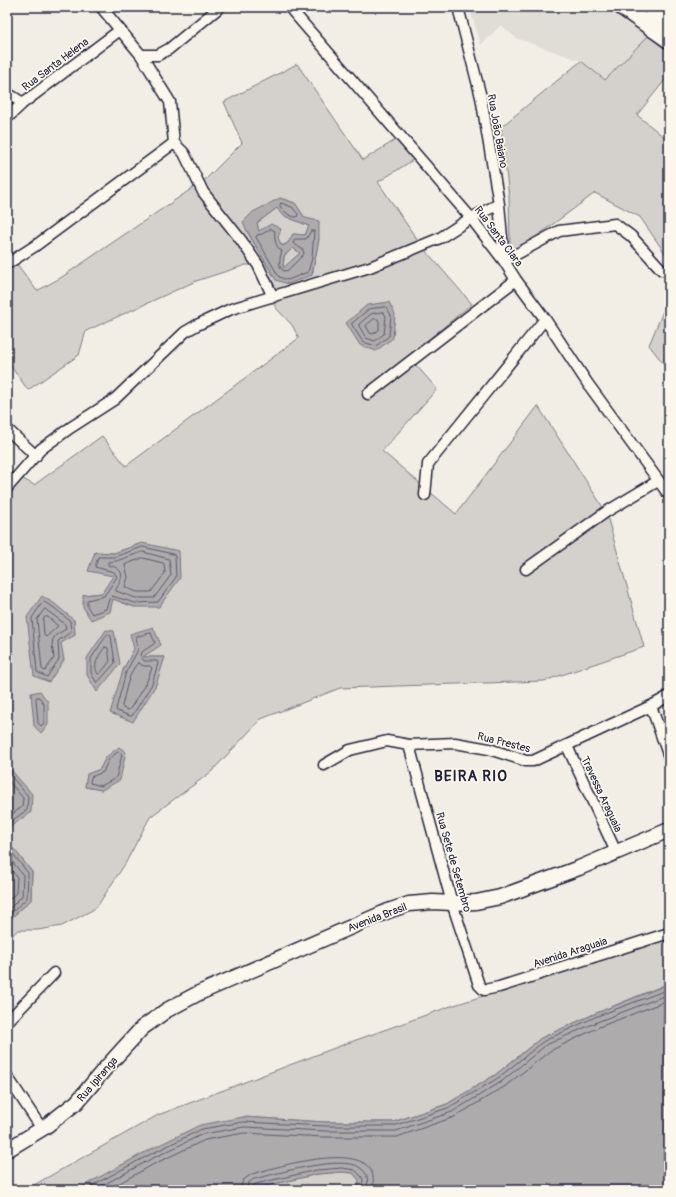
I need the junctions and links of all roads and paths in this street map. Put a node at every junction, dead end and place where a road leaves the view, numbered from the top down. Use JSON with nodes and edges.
{"nodes":[{"id":1,"x":101,"y":7,"type":"edge"},
{"id":2,"x":220,"y":7,"type":"edge"},
{"id":3,"x":289,"y":7,"type":"edge"},
{"id":4,"x":458,"y":7,"type":"edge"},
{"id":5,"x":622,"y":7,"type":"edge"},
{"id":6,"x":650,"y":7,"type":"edge"},
{"id":7,"x":669,"y":20,"type":"edge"},
{"id":8,"x":120,"y":30,"type":"junction"},
{"id":9,"x":669,"y":40,"type":"edge"},
{"id":10,"x":141,"y":55,"type":"junction"},
{"id":11,"x":7,"y":93,"type":"edge"},
{"id":12,"x":23,"y":103,"type":"junction"},
{"id":13,"x":7,"y":118,"type":"edge"},
{"id":14,"x":174,"y":143,"type":"junction"},
{"id":15,"x":499,"y":204,"type":"junction"},
{"id":16,"x":471,"y":218,"type":"junction"},
{"id":17,"x":504,"y":261,"type":"junction"},
{"id":18,"x":7,"y":264,"type":"edge"},
{"id":19,"x":662,"y":270,"type":"dead end"},
{"id":20,"x":516,"y":280,"type":"junction"},
{"id":21,"x":273,"y":297,"type":"junction"},
{"id":22,"x":545,"y":319,"type":"junction"},
{"id":23,"x":368,"y":394,"type":"dead end"},
{"id":24,"x":7,"y":429,"type":"edge"},
{"id":25,"x":36,"y":456,"type":"junction"},
{"id":26,"x":658,"y":481,"type":"junction"},
{"id":27,"x":7,"y":488,"type":"edge"},
{"id":28,"x":425,"y":495,"type":"dead end"},
{"id":29,"x":669,"y":495,"type":"edge"},
{"id":30,"x":526,"y":569,"type":"dead end"},
{"id":31,"x":669,"y":696,"type":"edge"},
{"id":32,"x":651,"y":706,"type":"junction"},
{"id":33,"x":410,"y":745,"type":"junction"},
{"id":34,"x":567,"y":746,"type":"junction"},
{"id":35,"x":669,"y":756,"type":"edge"},
{"id":36,"x":324,"y":765,"type":"dead end"},
{"id":37,"x":669,"y":830,"type":"edge"},
{"id":38,"x":616,"y":852,"type":"junction"},
{"id":39,"x":452,"y":904,"type":"junction"},
{"id":40,"x":669,"y":933,"type":"edge"},
{"id":41,"x":54,"y":973,"type":"dead end"},
{"id":42,"x":479,"y":985,"type":"joint"},
{"id":43,"x":7,"y":1022,"type":"edge"},
{"id":44,"x":142,"y":1028,"type":"joint"},
{"id":45,"x":7,"y":1076,"type":"edge"},
{"id":46,"x":42,"y":1130,"type":"junction"},
{"id":47,"x":7,"y":1150,"type":"edge"}],
"edges":[{"from":1,"to":8,"type":"street"},
{"from":2,"to":10,"type":"street"},
{"from":3,"to":16,"type":"street","name":"Rua Santa Clara"},
{"from":4,"to":15,"type":"street","name":"Rua João Baiano"},
{"from":5,"to":9,"type":"main road"},
{"from":6,"to":7,"type":"main road"},
{"from":8,"to":10,"type":"street"},
{"from":8,"to":12,"type":"street","name":"Rua Santa Helena"},
{"from":10,"to":14,"type":"street"},
{"from":11,"to":12,"type":"street"},
{"from":12,"to":13,"type":"street","name":"Rua Santa Helena"},
{"from":14,"to":18,"type":"street"},
{"from":14,"to":21,"type":"street"},
{"from":15,"to":16,"type":"street"},
{"from":15,"to":17,"type":"street","name":"Rua João Baiano"},
{"from":16,"to":17,"type":"street","name":"Rua Santa Clara"},
{"from":16,"to":21,"type":"street"},
{"from":17,"to":19,"type":"street"},
{"from":17,"to":20,"type":"street","name":"Rua Santa Clara"},
{"from":20,"to":22,"type":"street","name":"Rua Santa Clara"},
{"from":20,"to":23,"type":"street"},
{"from":21,"to":25,"type":"street"},
{"from":22,"to":26,"type":"street","name":"Rua Santa Clara"},
{"from":22,"to":28,"type":"street"},
{"from":24,"to":25,"type":"street"},
{"from":25,"to":27,"type":"street"},
{"from":26,"to":29,"type":"street","name":"Rua Santa Clara"},
{"from":26,"to":30,"type":"street"},
{"from":31,"to":32,"type":"street","name":"Rua Prestes"},
{"from":32,"to":34,"type":"street","name":"Rua Prestes"},
{"from":32,"to":35,"type":"street"},
{"from":33,"to":34,"type":"street","name":"Rua Prestes"},
{"from":33,"to":36,"type":"street","name":"Rua Prestes"},
{"from":33,"to":39,"type":"street","name":"Rua Sete de Setembro"},
{"from":34,"to":38,"type":"street","name":"Travessa Araguaia"},
{"from":37,"to":38,"type":"street","name":"Avenida Brasil"},
{"from":38,"to":39,"type":"street","name":"Avenida Brasil"},
{"from":39,"to":42,"type":"street","name":"Rua Sete de Setembro"},
{"from":39,"to":44,"type":"street","name":"Avenida Brasil"},
{"from":40,"to":42,"type":"street","name":"Avenida Araguaia"},
{"from":41,"to":43,"type":"street"},
{"from":44,"to":46,"type":"street","name":"Rua Ipiranga"},
{"from":45,"to":46,"type":"street"},
{"from":46,"to":47,"type":"street","name":"Rua Ipiranga"}]}
